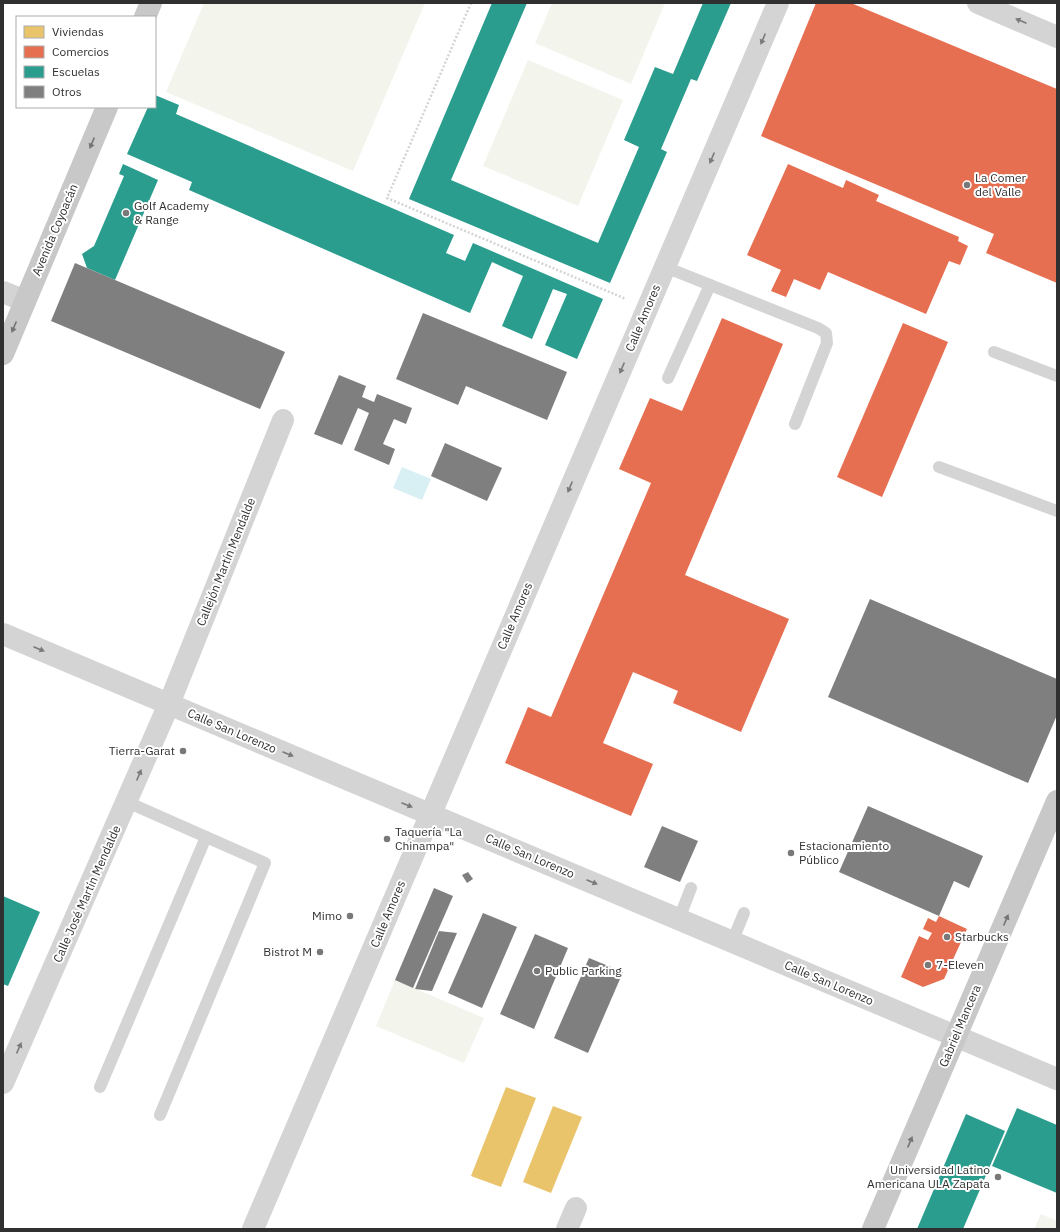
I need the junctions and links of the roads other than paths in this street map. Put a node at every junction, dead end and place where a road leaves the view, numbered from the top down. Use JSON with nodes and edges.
{"nodes":[{"id":1,"x":151,"y":3,"type":"edge"},
{"id":2,"x":778,"y":3,"type":"edge"},
{"id":3,"x":978,"y":3,"type":"edge"},
{"id":4,"x":145,"y":16,"type":"edge"},
{"id":5,"x":1057,"y":37,"type":"edge"},
{"id":6,"x":107,"y":108,"type":"edge"},
{"id":7,"x":665,"y":267,"type":"junction"},
{"id":8,"x":710,"y":285,"type":"junction"},
{"id":9,"x":3,"y":292,"type":"edge"},
{"id":10,"x":25,"y":302,"type":"junction"},
{"id":11,"x":994,"y":352,"type":"dead end"},
{"id":12,"x":3,"y":354,"type":"edge"},
{"id":13,"x":1057,"y":376,"type":"edge"},
{"id":14,"x":668,"y":378,"type":"dead end"},
{"id":15,"x":283,"y":420,"type":"dead end"},
{"id":16,"x":795,"y":424,"type":"dead end"},
{"id":17,"x":939,"y":467,"type":"dead end"},
{"id":18,"x":1057,"y":511,"type":"edge"},
{"id":19,"x":3,"y":634,"type":"edge"},
{"id":20,"x":169,"y":704,"type":"junction"},
{"id":21,"x":1057,"y":801,"type":"edge"},
{"id":22,"x":127,"y":802,"type":"junction"},
{"id":23,"x":430,"y":814,"type":"junction"},
{"id":24,"x":206,"y":837,"type":"junction"},
{"id":25,"x":691,"y":888,"type":"dead end"},
{"id":26,"x":744,"y":913,"type":"dead end"},
{"id":27,"x":679,"y":919,"type":"junction"},
{"id":28,"x":732,"y":942,"type":"junction"},
{"id":29,"x":956,"y":1036,"type":"junction"},
{"id":30,"x":1057,"y":1079,"type":"edge"},
{"id":31,"x":3,"y":1084,"type":"edge"},
{"id":32,"x":100,"y":1087,"type":"dead end"},
{"id":33,"x":160,"y":1115,"type":"dead end"},
{"id":34,"x":576,"y":1208,"type":"dead end"},
{"id":35,"x":253,"y":1229,"type":"edge"},
{"id":36,"x":567,"y":1229,"type":"edge"},
{"id":37,"x":873,"y":1229,"type":"edge"}],
"edges":[{"from":1,"to":4,"type":"main road"},
{"from":2,"to":7,"type":"street","name":"Calle Amores","one_way":true},
{"from":5,"to":3,"type":"street","one_way":true},
{"from":6,"to":10,"type":"main road","name":"Avenida Coyoacán","one_way":true},
{"from":7,"to":8,"type":"lane"},
{"from":7,"to":23,"type":"street","name":"Calle Amores","one_way":true},
{"from":8,"to":14,"type":"lane"},
{"from":8,"to":16,"type":"lane"},
{"from":9,"to":10,"type":"street"},
{"from":10,"to":12,"type":"main road","name":"Avenida Coyoacán","one_way":true},
{"from":11,"to":13,"type":"lane"},
{"from":15,"to":20,"type":"street","name":"Callejón Martín Mendalde"},
{"from":17,"to":18,"type":"lane"},
{"from":19,"to":20,"type":"street","name":"Calle San Lorenzo","one_way":true},
{"from":22,"to":20,"type":"street","name":"Calle José Martín Mendalde","one_way":true},
{"from":20,"to":23,"type":"street","name":"Calle San Lorenzo","one_way":true},
{"from":29,"to":21,"type":"main road","name":"Gabriel Mancera","one_way":true},
{"from":22,"to":24,"type":"lane"},
{"from":31,"to":22,"type":"street","name":"Calle José Martín Mendalde","one_way":true},
{"from":23,"to":27,"type":"street","name":"Calle San Lorenzo","one_way":true},
{"from":23,"to":35,"type":"street","name":"Calle Amores"},
{"from":24,"to":32,"type":"lane"},
{"from":24,"to":33,"type":"lane"},
{"from":25,"to":27,"type":"lane"},
{"from":26,"to":28,"type":"lane"},
{"from":27,"to":28,"type":"street","name":"Calle San Lorenzo"},
{"from":28,"to":29,"type":"street","name":"Calle San Lorenzo"},
{"from":29,"to":30,"type":"street","name":"Calle San Lorenzo"},
{"from":37,"to":29,"type":"main road","name":"Gabriel Mancera","one_way":true},
{"from":34,"to":36,"type":"street"}]}
